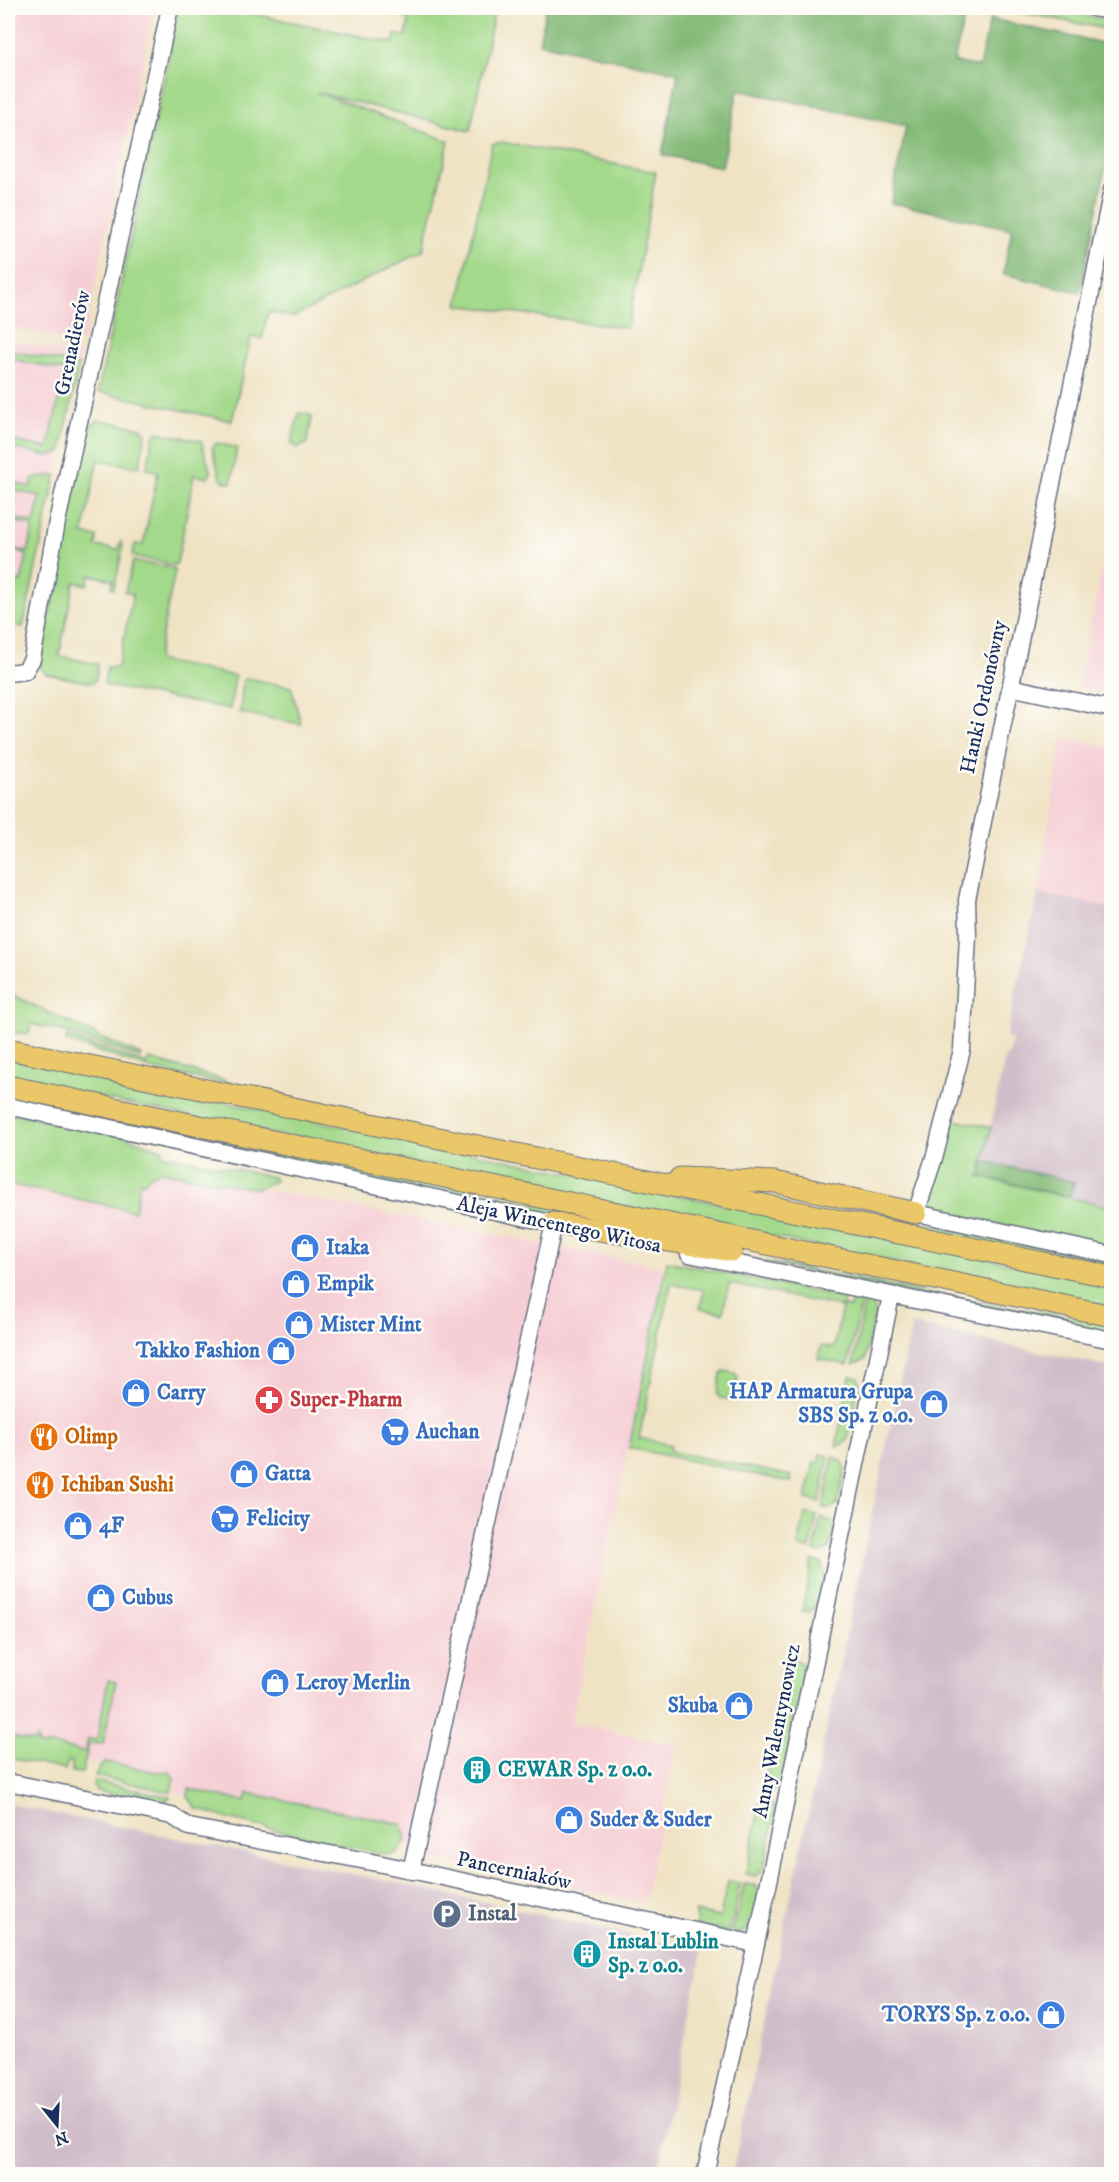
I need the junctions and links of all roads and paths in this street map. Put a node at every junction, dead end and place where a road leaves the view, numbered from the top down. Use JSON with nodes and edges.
{"nodes":[{"id":1,"x":170,"y":8,"type":"edge"},
{"id":2,"x":1094,"y":8,"type":"edge"},
{"id":3,"x":1112,"y":11,"type":"edge"},
{"id":4,"x":1112,"y":190,"type":"edge"},
{"id":5,"x":1107,"y":233,"type":"edge"},
{"id":6,"x":8,"y":673,"type":"edge"},
{"id":7,"x":1010,"y":687,"type":"junction"},
{"id":8,"x":1112,"y":709,"type":"edge"},
{"id":9,"x":8,"y":1048,"type":"edge"},
{"id":10,"x":8,"y":1086,"type":"edge"},
{"id":11,"x":278,"y":1091,"type":"dead end"},
{"id":12,"x":8,"y":1106,"type":"edge"},
{"id":13,"x":388,"y":1126,"type":"junction"},
{"id":14,"x":632,"y":1178,"type":"junction"},
{"id":15,"x":916,"y":1213,"type":"junction"},
{"id":16,"x":554,"y":1223,"type":"junction"},
{"id":17,"x":1112,"y":1255,"type":"edge"},
{"id":18,"x":834,"y":1258,"type":"junction"},
{"id":19,"x":1112,"y":1277,"type":"edge"},
{"id":20,"x":891,"y":1296,"type":"junction"},
{"id":21,"x":1112,"y":1316,"type":"edge"},
{"id":22,"x":1112,"y":1340,"type":"edge"},
{"id":23,"x":8,"y":1782,"type":"edge"},
{"id":24,"x":411,"y":1872,"type":"junction"},
{"id":25,"x":756,"y":1944,"type":"junction"},
{"id":26,"x":705,"y":2175,"type":"edge"}],
"edges":[{"from":1,"to":6,"type":"street","name":"Grenadierów"},
{"from":2,"to":3,"type":"street"},
{"from":4,"to":5,"type":"street","name":"Hanki Ordonówny"},
{"from":5,"to":7,"type":"street","name":"Hanki Ordonówny"},
{"from":7,"to":8,"type":"street"},
{"from":7,"to":15,"type":"street","name":"Hanki Ordonówny"},
{"from":9,"to":13,"type":"main road"},
{"from":10,"to":18,"type":"main road","name":"Aleja Wincentego Witosa"},
{"from":11,"to":13,"type":"main road"},
{"from":12,"to":16,"type":"street","name":"Aleja Wincentego Witosa"},
{"from":13,"to":14,"type":"main road"},
{"from":14,"to":15,"type":"main road"},
{"from":14,"to":19,"type":"main road"},
{"from":15,"to":17,"type":"street"},
{"from":16,"to":18,"type":"main road"},
{"from":16,"to":20,"type":"street","name":"Aleja Wincentego Witosa"},
{"from":16,"to":24,"type":"street"},
{"from":18,"to":21,"type":"main road","name":"Aleja Wincentego Witosa"},
{"from":20,"to":22,"type":"street","name":"Aleja Wincentego Witosa"},
{"from":20,"to":25,"type":"street","name":"Anny Walentynowicz"},
{"from":23,"to":24,"type":"street","name":"Pancerniaków"},
{"from":24,"to":25,"type":"street","name":"Pancerniaków"},
{"from":25,"to":26,"type":"street","name":"Anny Walentynowicz"}]}
